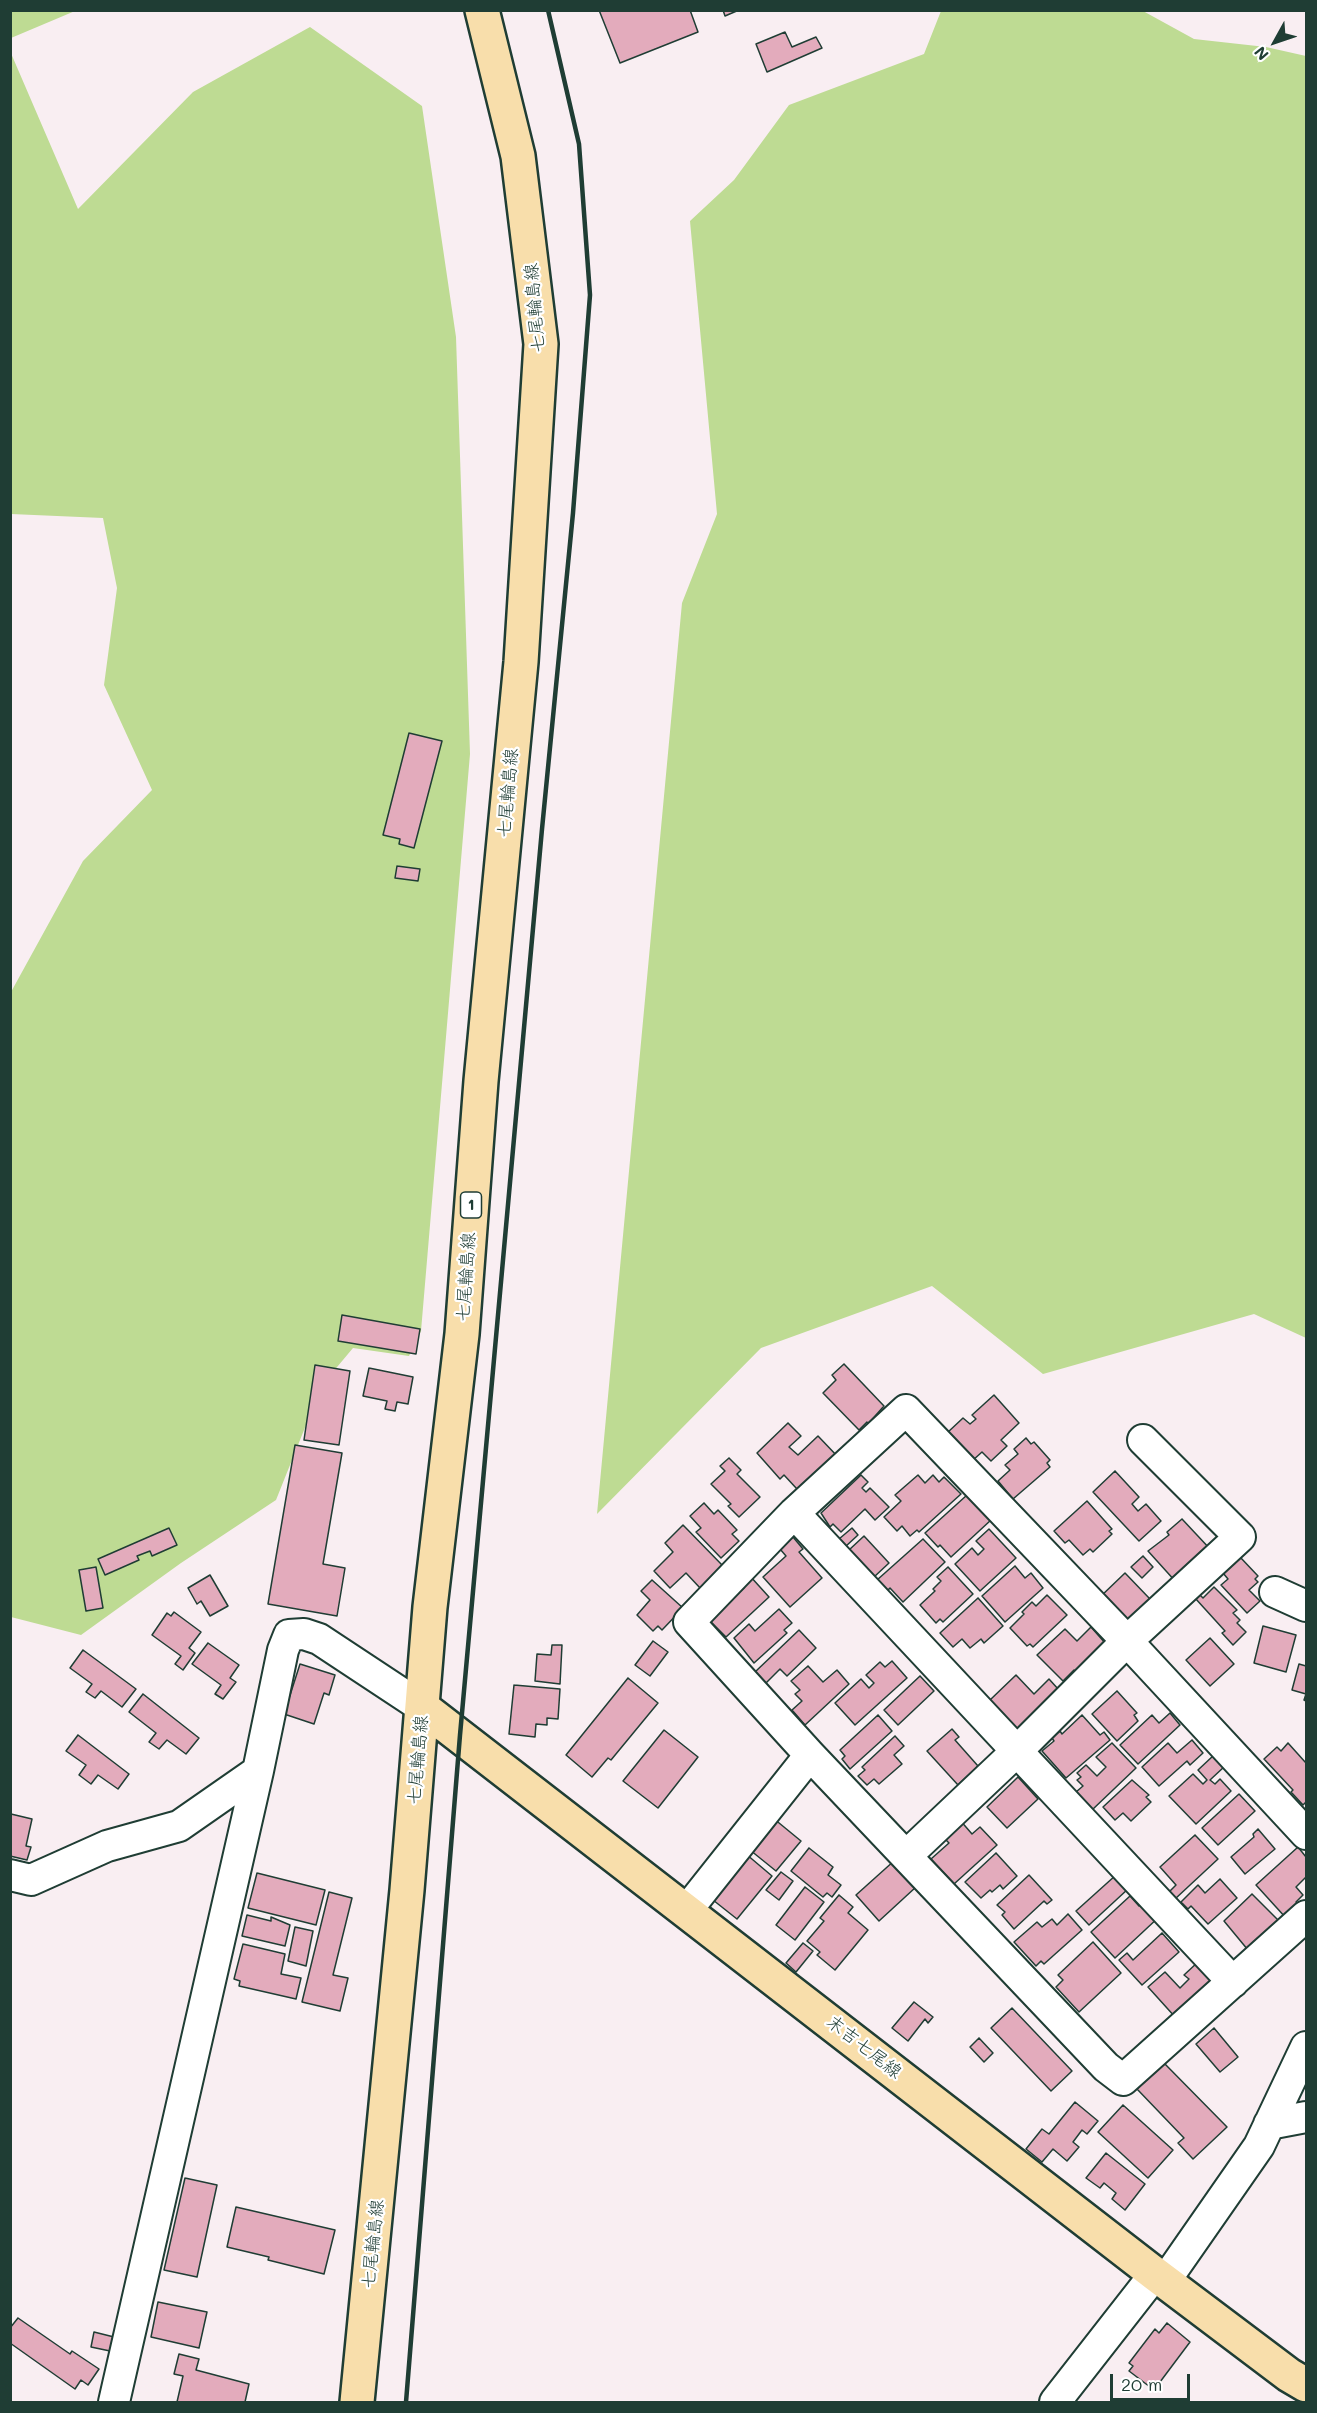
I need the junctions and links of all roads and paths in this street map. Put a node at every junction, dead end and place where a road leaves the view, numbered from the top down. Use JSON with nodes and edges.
{"nodes":[{"id":1,"x":482,"y":10,"type":"edge"},
{"id":2,"x":1143,"y":1440,"type":"dead end"},
{"id":3,"x":794,"y":1514,"type":"junction"},
{"id":4,"x":1275,"y":1592,"type":"dead end"},
{"id":5,"x":1306,"y":1606,"type":"edge"},
{"id":6,"x":1127,"y":1641,"type":"junction"},
{"id":7,"x":422,"y":1707,"type":"junction"},
{"id":8,"x":1017,"y":1751,"type":"junction"},
{"id":9,"x":810,"y":1755,"type":"junction"},
{"id":10,"x":258,"y":1771,"type":"junction"},
{"id":11,"x":1306,"y":1834,"type":"edge"},
{"id":12,"x":906,"y":1856,"type":"junction"},
{"id":13,"x":10,"y":1875,"type":"edge"},
{"id":14,"x":687,"y":1910,"type":"junction"},
{"id":15,"x":1306,"y":1916,"type":"edge"},
{"id":16,"x":1233,"y":1982,"type":"junction"},
{"id":17,"x":1306,"y":2047,"type":"edge"},
{"id":18,"x":1306,"y":2117,"type":"edge"},
{"id":19,"x":1269,"y":2124,"type":"junction"},
{"id":20,"x":1160,"y":2277,"type":"junction"},
{"id":21,"x":1306,"y":2385,"type":"edge"},
{"id":22,"x":114,"y":2403,"type":"edge"},
{"id":23,"x":357,"y":2403,"type":"edge"},
{"id":24,"x":1055,"y":2403,"type":"edge"}],
"edges":[{"from":1,"to":7,"type":"main road","name":"七尾輪島線","number":"1"},
{"from":2,"to":6,"type":"street"},
{"from":3,"to":6,"type":"street"},
{"from":3,"to":8,"type":"street"},
{"from":3,"to":9,"type":"street"},
{"from":4,"to":5,"type":"street"},
{"from":6,"to":8,"type":"street"},
{"from":6,"to":11,"type":"street"},
{"from":7,"to":10,"type":"street"},
{"from":7,"to":14,"type":"main road","name":"末吉七尾線"},
{"from":7,"to":23,"type":"main road","name":"七尾輪島線","number":"1"},
{"from":8,"to":12,"type":"street"},
{"from":8,"to":16,"type":"street"},
{"from":9,"to":12,"type":"street"},
{"from":9,"to":14,"type":"street"},
{"from":10,"to":13,"type":"street"},
{"from":10,"to":22,"type":"street"},
{"from":12,"to":16,"type":"street"},
{"from":14,"to":20,"type":"main road","name":"末吉七尾線"},
{"from":15,"to":16,"type":"street"},
{"from":17,"to":19,"type":"street"},
{"from":18,"to":19,"type":"street"},
{"from":19,"to":20,"type":"street"},
{"from":20,"to":21,"type":"main road","name":"末吉七尾線"},
{"from":20,"to":24,"type":"street"}]}
